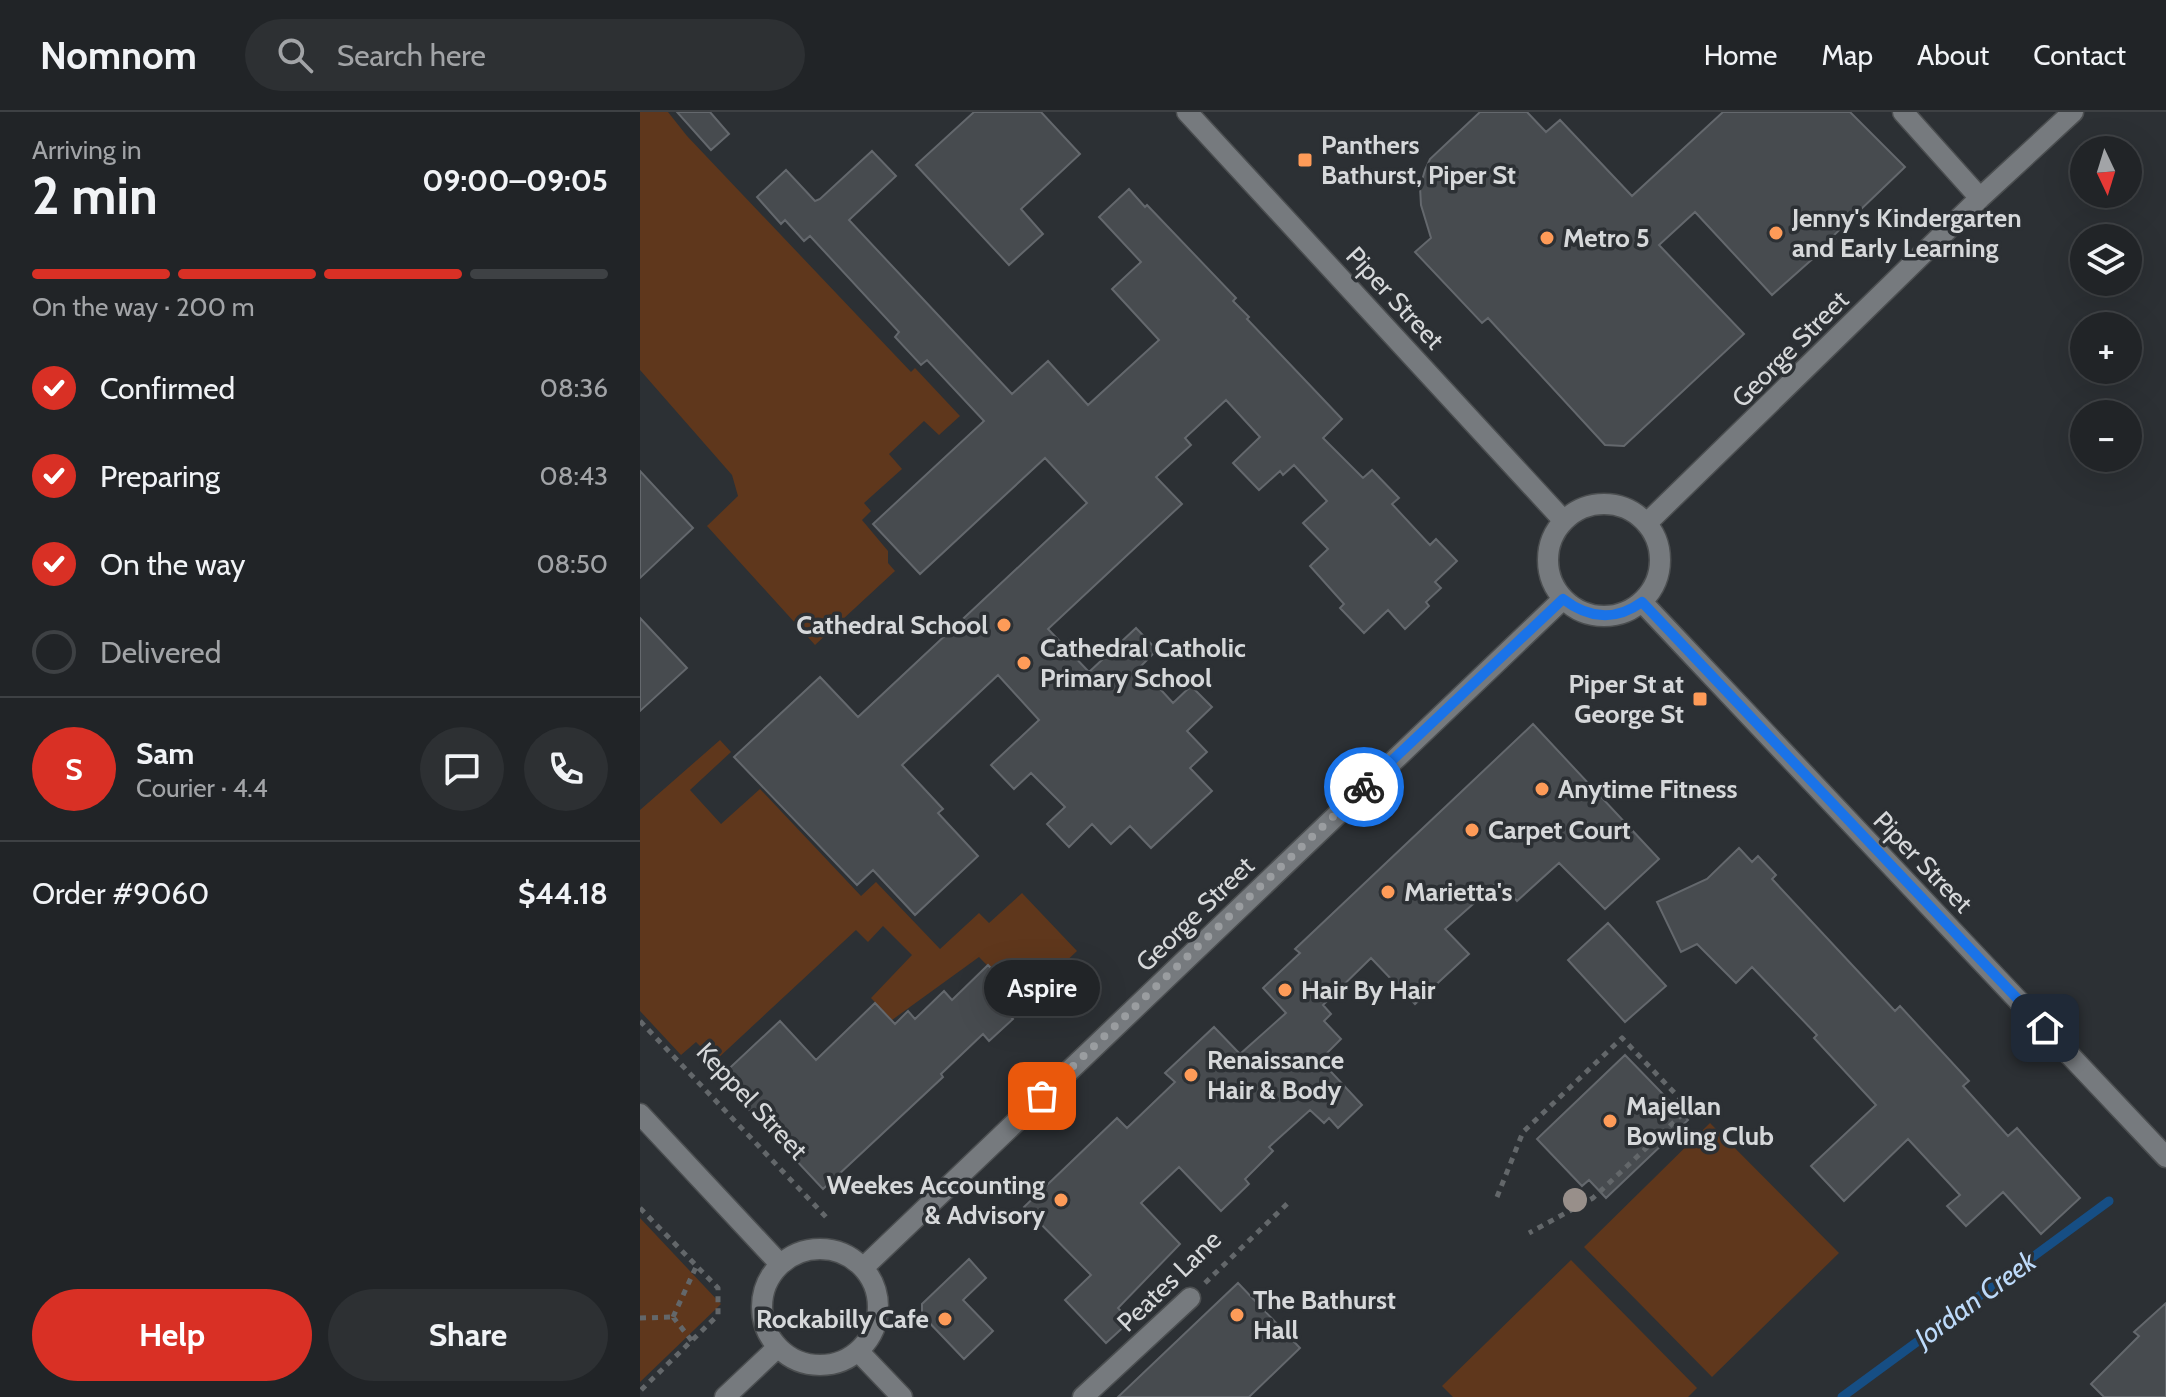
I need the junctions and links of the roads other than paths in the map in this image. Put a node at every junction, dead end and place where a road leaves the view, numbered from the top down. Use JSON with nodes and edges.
{"nodes":[{"id":1,"x":1187,"y":112,"type":"edge"},
{"id":2,"x":1903,"y":112,"type":"edge"},
{"id":3,"x":2073,"y":112,"type":"edge"},
{"id":4,"x":1980,"y":198,"type":"junction"},
{"id":5,"x":1564,"y":521,"type":"junction"},
{"id":6,"x":1647,"y":523,"type":"junction"},
{"id":7,"x":1563,"y":599,"type":"junction"},
{"id":8,"x":1642,"y":602,"type":"junction"},
{"id":9,"x":640,"y":1114,"type":"edge"},
{"id":10,"x":2166,"y":1157,"type":"edge"},
{"id":11,"x":780,"y":1264,"type":"junction"},
{"id":12,"x":864,"y":1267,"type":"junction"},
{"id":13,"x":1190,"y":1298,"type":"road end"},
{"id":14,"x":778,"y":1347,"type":"junction"},
{"id":15,"x":859,"y":1352,"type":"junction"},
{"id":16,"x":725,"y":1397,"type":"edge"},
{"id":17,"x":902,"y":1397,"type":"edge"},
{"id":18,"x":1083,"y":1397,"type":"edge"}],
"edges":[{"from":1,"to":5,"type":"street","name":"Piper Street"},
{"from":2,"to":4,"type":"street"},
{"from":3,"to":4,"type":"street","name":"George Street"},
{"from":4,"to":6,"type":"street","name":"George Street"},
{"from":5,"to":6,"type":"street"},
{"from":5,"to":7,"type":"street"},
{"from":6,"to":8,"type":"street"},
{"from":7,"to":8,"type":"street"},
{"from":7,"to":12,"type":"street","name":"George Street"},
{"from":8,"to":10,"type":"street","name":"Piper Street"},
{"from":9,"to":11,"type":"street"},
{"from":11,"to":12,"type":"street"},
{"from":11,"to":14,"type":"street"},
{"from":12,"to":15,"type":"street"},
{"from":13,"to":18,"type":"street","name":"Peates Lane"},
{"from":14,"to":15,"type":"street"},
{"from":14,"to":16,"type":"street"},
{"from":15,"to":17,"type":"street"}]}
